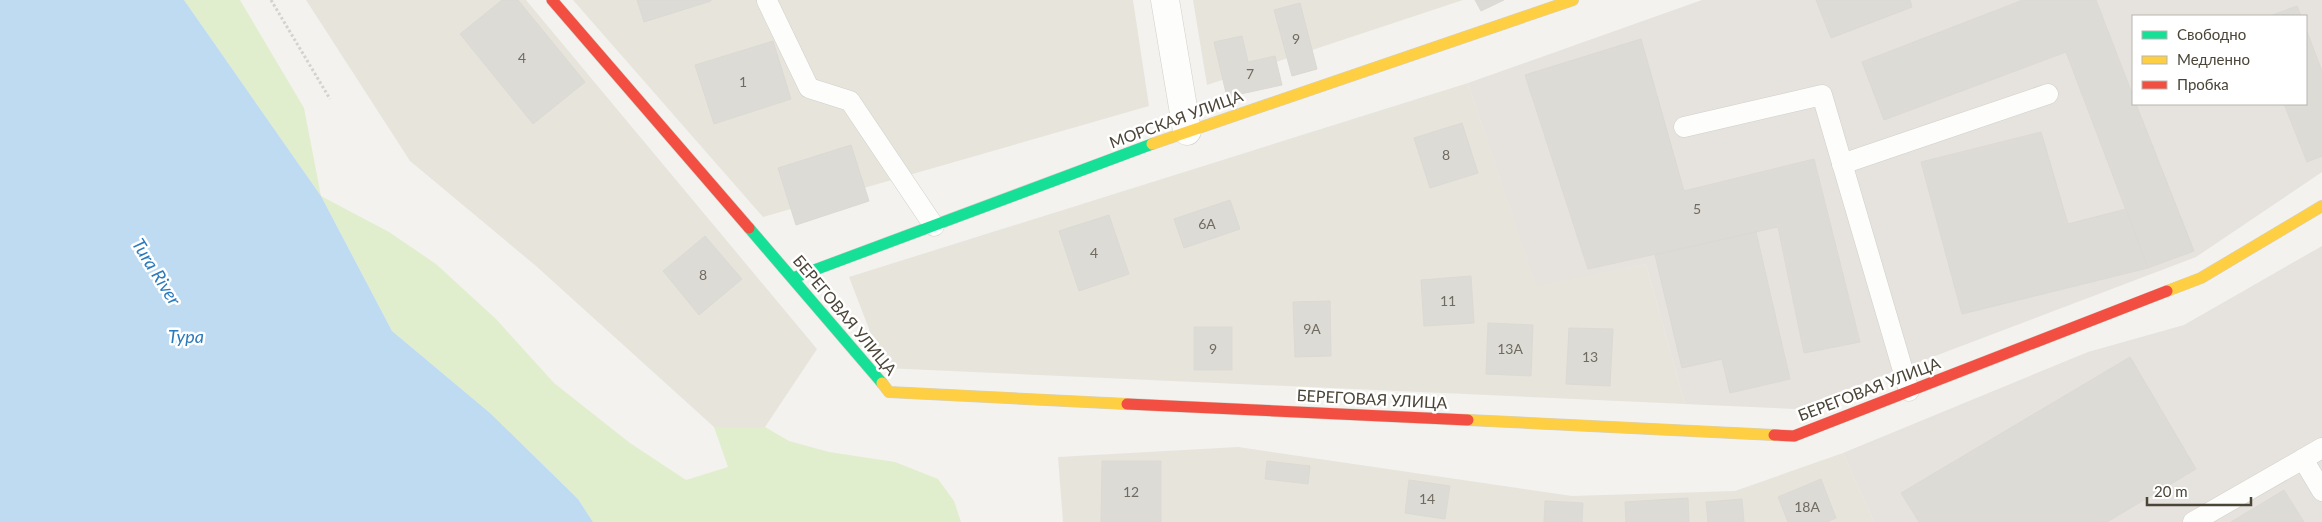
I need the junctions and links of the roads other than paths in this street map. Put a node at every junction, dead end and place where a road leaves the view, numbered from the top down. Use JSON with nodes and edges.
{"nodes":[{"id":1,"x":552,"y":0,"type":"edge"},
{"id":2,"x":1165,"y":0,"type":"edge"},
{"id":3,"x":1573,"y":0,"type":"edge"},
{"id":4,"x":767,"y":1,"type":"edge"},
{"id":5,"x":2048,"y":94,"type":"dead end"},
{"id":6,"x":1684,"y":127,"type":"dead end"},
{"id":7,"x":1187,"y":132,"type":"junction"},
{"id":8,"x":1842,"y":164,"type":"junction"},
{"id":9,"x":2322,"y":206,"type":"edge"},
{"id":10,"x":934,"y":226,"type":"junction"},
{"id":11,"x":793,"y":278,"type":"junction"},
{"id":12,"x":1909,"y":391,"type":"junction"},
{"id":13,"x":2322,"y":448,"type":"edge"},
{"id":14,"x":2303,"y":459,"type":"junction"},
{"id":15,"x":2322,"y":491,"type":"edge"},
{"id":16,"x":2193,"y":522,"type":"edge"}],
"edges":[{"from":1,"to":11,"type":"street","name":"БЕРЕГОВАЯ УЛИЦА"},
{"from":2,"to":7,"type":"street"},
{"from":3,"to":7,"type":"street","name":"МОРСКАЯ УЛИЦА"},
{"from":4,"to":10,"type":"lane"},
{"from":5,"to":8,"type":"lane"},
{"from":6,"to":8,"type":"lane"},
{"from":7,"to":10,"type":"street","name":"МОРСКАЯ УЛИЦА"},
{"from":8,"to":12,"type":"lane"},
{"from":9,"to":12,"type":"street","name":"БЕРЕГОВАЯ УЛИЦА"},
{"from":10,"to":11,"type":"street","name":"МОРСКАЯ УЛИЦА"},
{"from":11,"to":12,"type":"street","name":"БЕРЕГОВАЯ УЛИЦА"},
{"from":13,"to":14,"type":"lane"},
{"from":14,"to":15,"type":"lane"},
{"from":14,"to":16,"type":"lane"}]}
